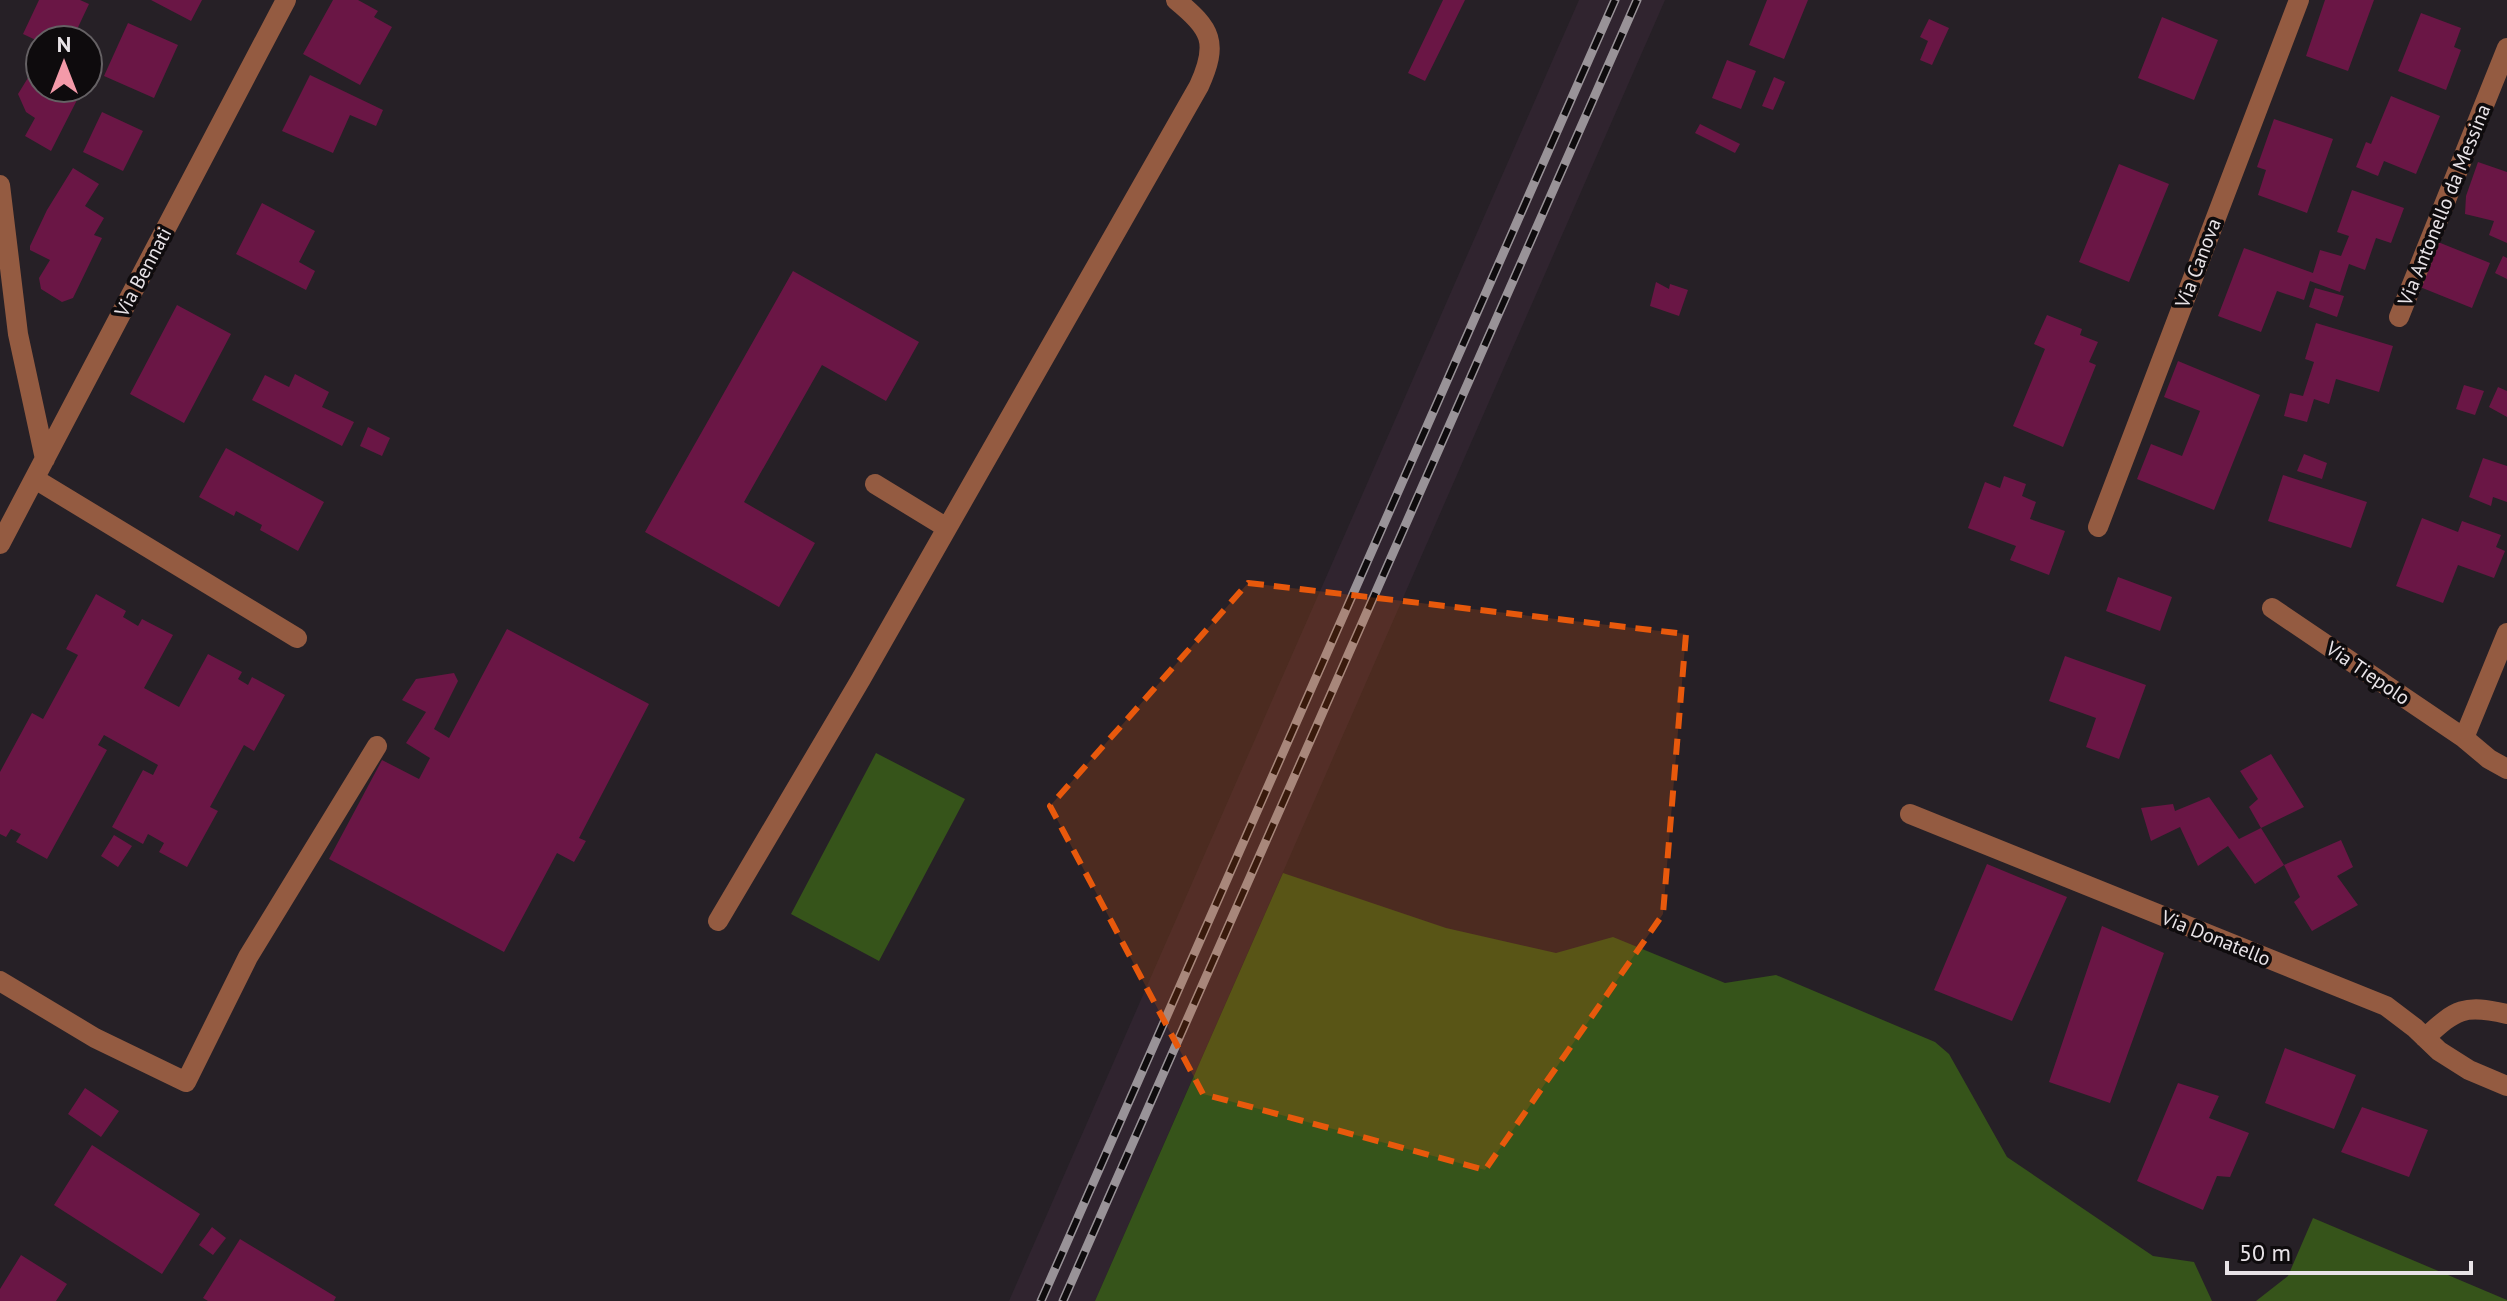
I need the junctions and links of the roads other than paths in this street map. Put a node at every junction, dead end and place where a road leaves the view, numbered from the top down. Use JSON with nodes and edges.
{"nodes":[{"id":1,"x":286,"y":0,"type":"edge"},
{"id":2,"x":1176,"y":0,"type":"edge"},
{"id":3,"x":2299,"y":0,"type":"edge"},
{"id":4,"x":2507,"y":48,"type":"edge"},
{"id":5,"x":0,"y":185,"type":"edge"},
{"id":6,"x":2399,"y":317,"type":"dead end"},
{"id":7,"x":9,"y":329,"type":"edge"},
{"id":8,"x":45,"y":459,"type":"junction"},
{"id":9,"x":35,"y":479,"type":"junction"},
{"id":10,"x":875,"y":484,"type":"dead end"},
{"id":11,"x":2098,"y":527,"type":"dead end"},
{"id":12,"x":947,"y":528,"type":"junction"},
{"id":13,"x":0,"y":544,"type":"edge"},
{"id":14,"x":2272,"y":608,"type":"dead end"},
{"id":15,"x":2507,"y":633,"type":"edge"},
{"id":16,"x":297,"y":638,"type":"dead end"},
{"id":17,"x":2464,"y":738,"type":"junction"},
{"id":18,"x":377,"y":746,"type":"dead end"},
{"id":19,"x":2507,"y":769,"type":"edge"},
{"id":20,"x":1910,"y":814,"type":"dead end"},
{"id":21,"x":718,"y":921,"type":"dead end"},
{"id":22,"x":0,"y":981,"type":"edge"},
{"id":23,"x":2507,"y":1014,"type":"edge"},
{"id":24,"x":2425,"y":1038,"type":"junction"},
{"id":25,"x":2507,"y":1086,"type":"edge"}],
"edges":[{"from":1,"to":8,"type":"street","name":"Via Bennati"},
{"from":2,"to":12,"type":"street"},
{"from":3,"to":11,"type":"street","name":"Via Canova"},
{"from":4,"to":6,"type":"street","name":"Via Antonello da Messina"},
{"from":5,"to":7,"type":"street"},
{"from":7,"to":8,"type":"street"},
{"from":8,"to":9,"type":"street","name":"Via Bennati"},
{"from":9,"to":13,"type":"street","name":"Via Bennati"},
{"from":9,"to":16,"type":"street"},
{"from":10,"to":12,"type":"street"},
{"from":12,"to":21,"type":"street"},
{"from":14,"to":17,"type":"street","name":"Via Tiepolo"},
{"from":15,"to":17,"type":"street"},
{"from":17,"to":19,"type":"street","name":"Via Tiepolo"},
{"from":18,"to":22,"type":"street"},
{"from":20,"to":24,"type":"street","name":"Via Donatello"},
{"from":23,"to":24,"type":"street"},
{"from":24,"to":25,"type":"street","name":"Via Donatello"}]}
